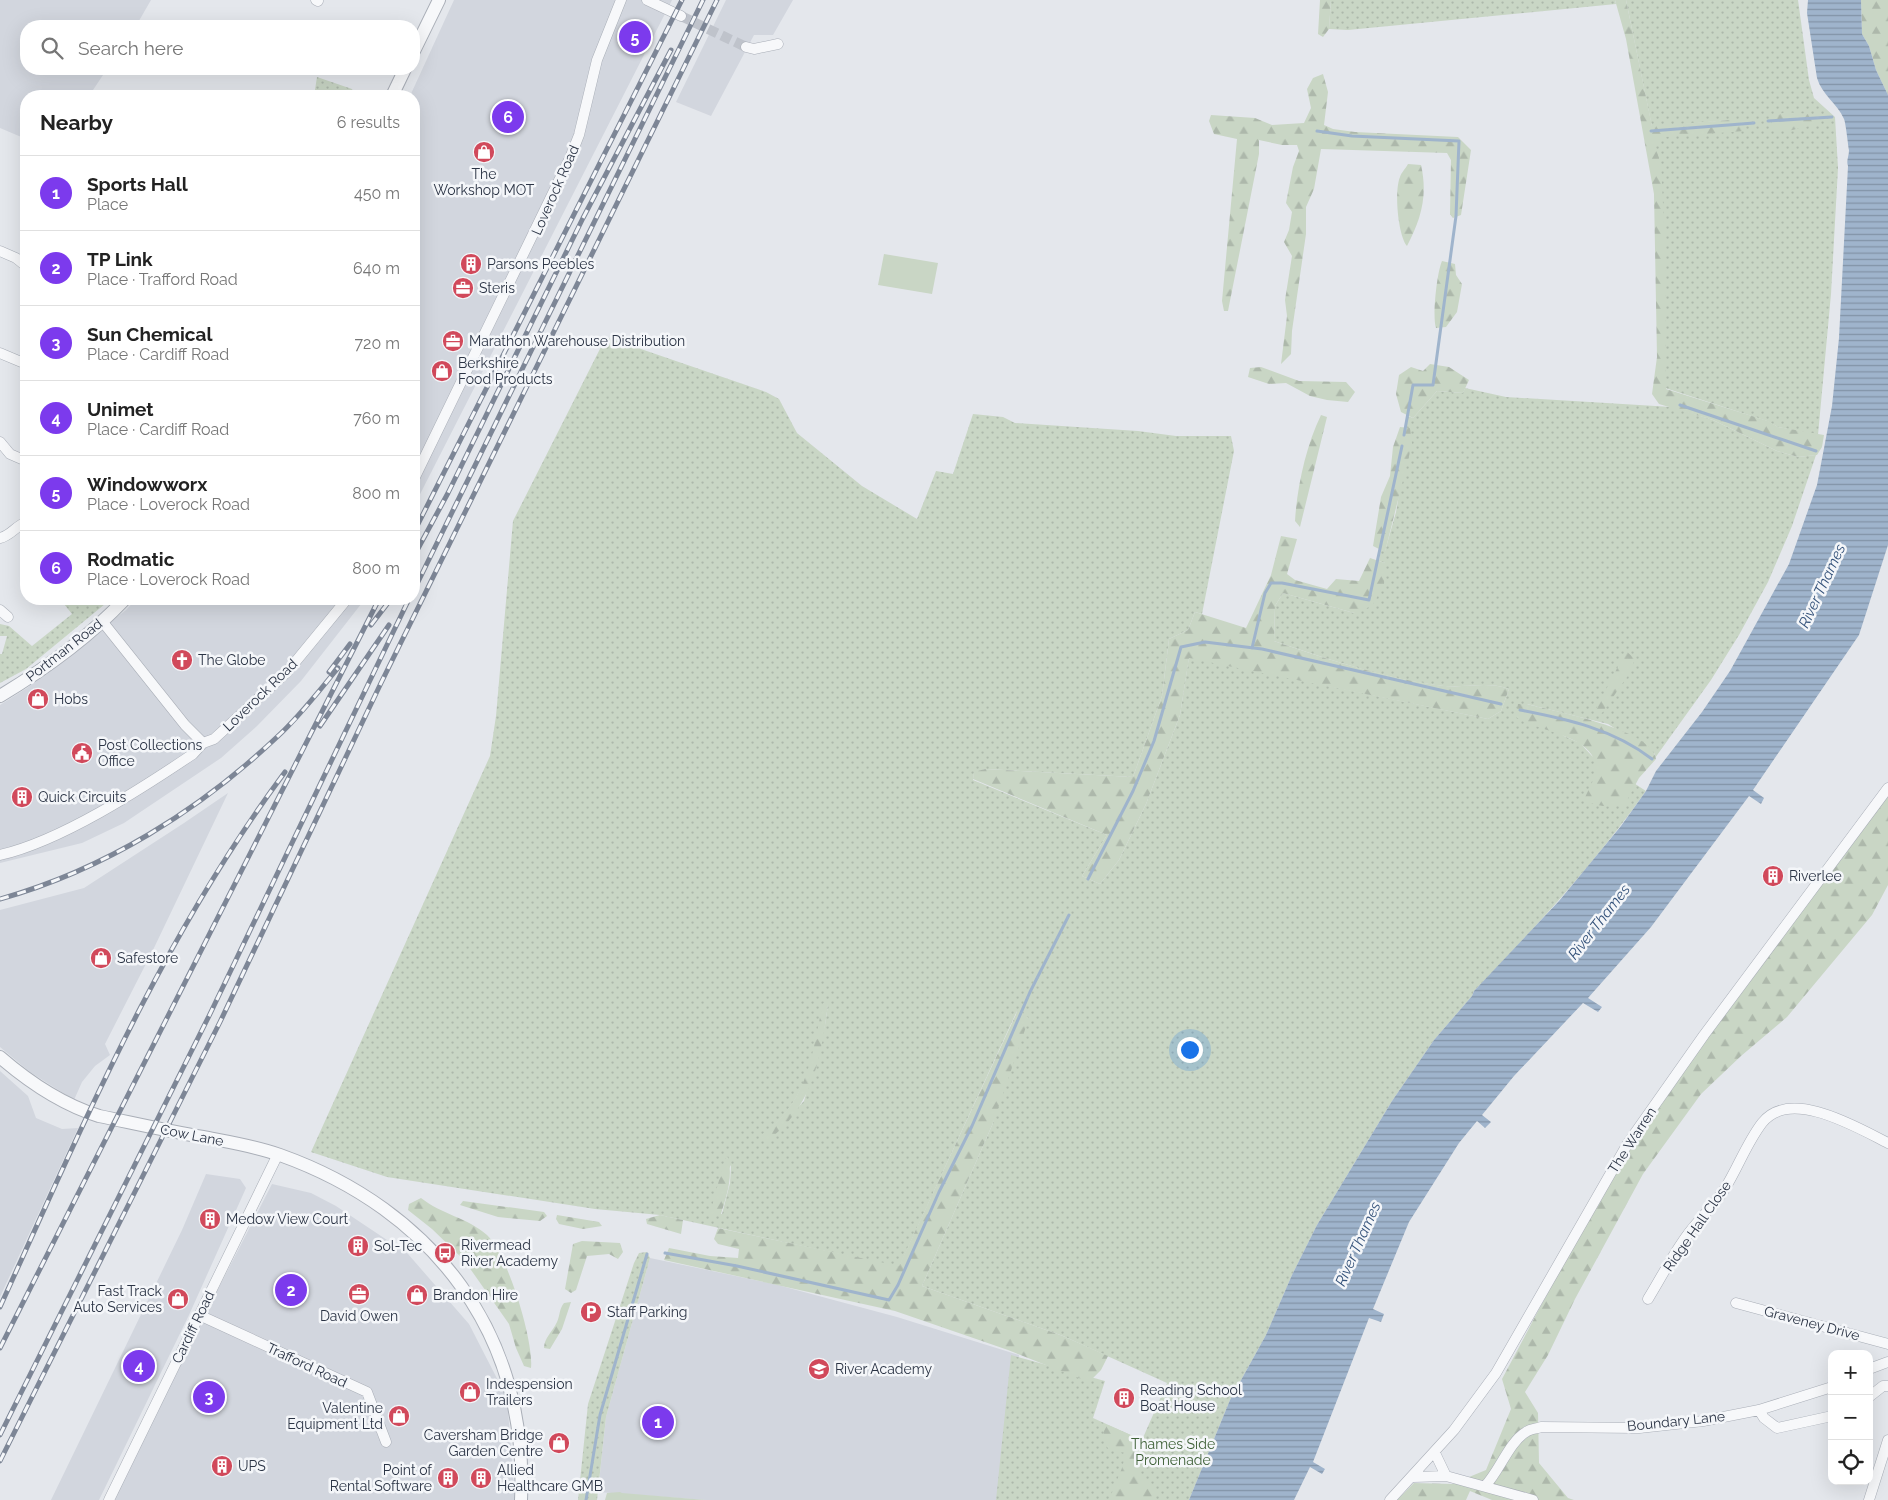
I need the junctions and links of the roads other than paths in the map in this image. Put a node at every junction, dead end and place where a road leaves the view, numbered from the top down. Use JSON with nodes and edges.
{"nodes":[{"id":1,"x":439,"y":0,"type":"edge"},
{"id":2,"x":621,"y":0,"type":"edge"},
{"id":3,"x":648,"y":0,"type":"edge"},
{"id":4,"x":682,"y":16,"type":"tunnel mouth"},
{"id":5,"x":420,"y":39,"type":"edge"},
{"id":6,"x":778,"y":44,"type":"dead end"},
{"id":7,"x":746,"y":47,"type":"tunnel mouth"},
{"id":8,"x":402,"y":75,"type":"edge"},
{"id":9,"x":395,"y":90,"type":"edge"},
{"id":10,"x":0,"y":251,"type":"edge"},
{"id":11,"x":20,"y":261,"type":"edge"},
{"id":12,"x":0,"y":353,"type":"edge"},
{"id":13,"x":20,"y":361,"type":"edge"},
{"id":14,"x":0,"y":442,"type":"edge"},
{"id":15,"x":20,"y":458,"type":"edge"},
{"id":16,"x":420,"y":467,"type":"edge"},
{"id":17,"x":20,"y":524,"type":"edge"},
{"id":18,"x":0,"y":538,"type":"edge"},
{"id":19,"x":119,"y":605,"type":"edge"},
{"id":20,"x":342,"y":605,"type":"edge"},
{"id":21,"x":102,"y":621,"type":"junction"},
{"id":22,"x":0,"y":696,"type":"edge"},
{"id":23,"x":203,"y":743,"type":"junction"},
{"id":24,"x":1888,"y":788,"type":"edge"},
{"id":25,"x":0,"y":855,"type":"edge"},
{"id":26,"x":0,"y":1057,"type":"edge"},
{"id":27,"x":1888,"y":1143,"type":"edge"},
{"id":28,"x":278,"y":1154,"type":"junction"},
{"id":29,"x":1649,"y":1293,"type":"dead end"},
{"id":30,"x":1736,"y":1302,"type":"dead end"},
{"id":31,"x":199,"y":1315,"type":"junction"},
{"id":32,"x":1888,"y":1344,"type":"edge"},
{"id":33,"x":1888,"y":1362,"type":"edge"},
{"id":34,"x":1873,"y":1368,"type":"edge"},
{"id":35,"x":1888,"y":1386,"type":"edge"},
{"id":36,"x":1828,"y":1388,"type":"edge"},
{"id":37,"x":1872,"y":1395,"type":"edge"},
{"id":38,"x":1759,"y":1410,"type":"junction"},
{"id":39,"x":1828,"y":1417,"type":"edge"},
{"id":40,"x":1888,"y":1440,"type":"edge"},
{"id":41,"x":386,"y":1442,"type":"dead end"},
{"id":42,"x":1435,"y":1453,"type":"junction"},
{"id":43,"x":1446,"y":1476,"type":"junction"},
{"id":44,"x":1413,"y":1477,"type":"junction"},
{"id":45,"x":1485,"y":1486,"type":"junction"},
{"id":46,"x":109,"y":1500,"type":"edge"},
{"id":47,"x":521,"y":1500,"type":"edge"},
{"id":48,"x":1390,"y":1500,"type":"edge"},
{"id":49,"x":1533,"y":1500,"type":"edge"},
{"id":50,"x":1869,"y":1500,"type":"edge"}],
"edges":[{"from":1,"to":5,"type":"street"},
{"from":2,"to":16,"type":"street","name":"Loverock Road"},
{"from":3,"to":4,"type":"street"},
{"from":6,"to":7,"type":"street"},
{"from":8,"to":9,"type":"street"},
{"from":10,"to":11,"type":"street"},
{"from":12,"to":13,"type":"street"},
{"from":14,"to":15,"type":"street"},
{"from":17,"to":18,"type":"street"},
{"from":19,"to":21,"type":"street","name":"Portman Road"},
{"from":20,"to":23,"type":"street","name":"Loverock Road"},
{"from":21,"to":22,"type":"street","name":"Portman Road"},
{"from":21,"to":23,"type":"street"},
{"from":23,"to":25,"type":"street","name":"Loverock Road"},
{"from":24,"to":42,"type":"street","name":"The Warren"},
{"from":26,"to":28,"type":"street","name":"Cow Lane"},
{"from":27,"to":29,"type":"street","name":"Ridge Hall Close"},
{"from":28,"to":31,"type":"street","name":"Cardiff Road"},
{"from":28,"to":47,"type":"street","name":"Cow Lane"},
{"from":30,"to":32,"type":"street","name":"Graveney Drive"},
{"from":31,"to":41,"type":"street","name":"Trafford Road"},
{"from":31,"to":46,"type":"street","name":"Cardiff Road"},
{"from":33,"to":34,"type":"street"},
{"from":35,"to":37,"type":"street"},
{"from":36,"to":38,"type":"street","name":"Boundary Lane"},
{"from":38,"to":39,"type":"street"},
{"from":38,"to":45,"type":"street","name":"Boundary Lane"},
{"from":40,"to":50,"type":"street"},
{"from":42,"to":43,"type":"street"},
{"from":42,"to":44,"type":"street","name":"The Warren"},
{"from":43,"to":44,"type":"street"},
{"from":43,"to":45,"type":"street"},
{"from":44,"to":48,"type":"street","name":"The Warren"},
{"from":45,"to":49,"type":"street"}]}
